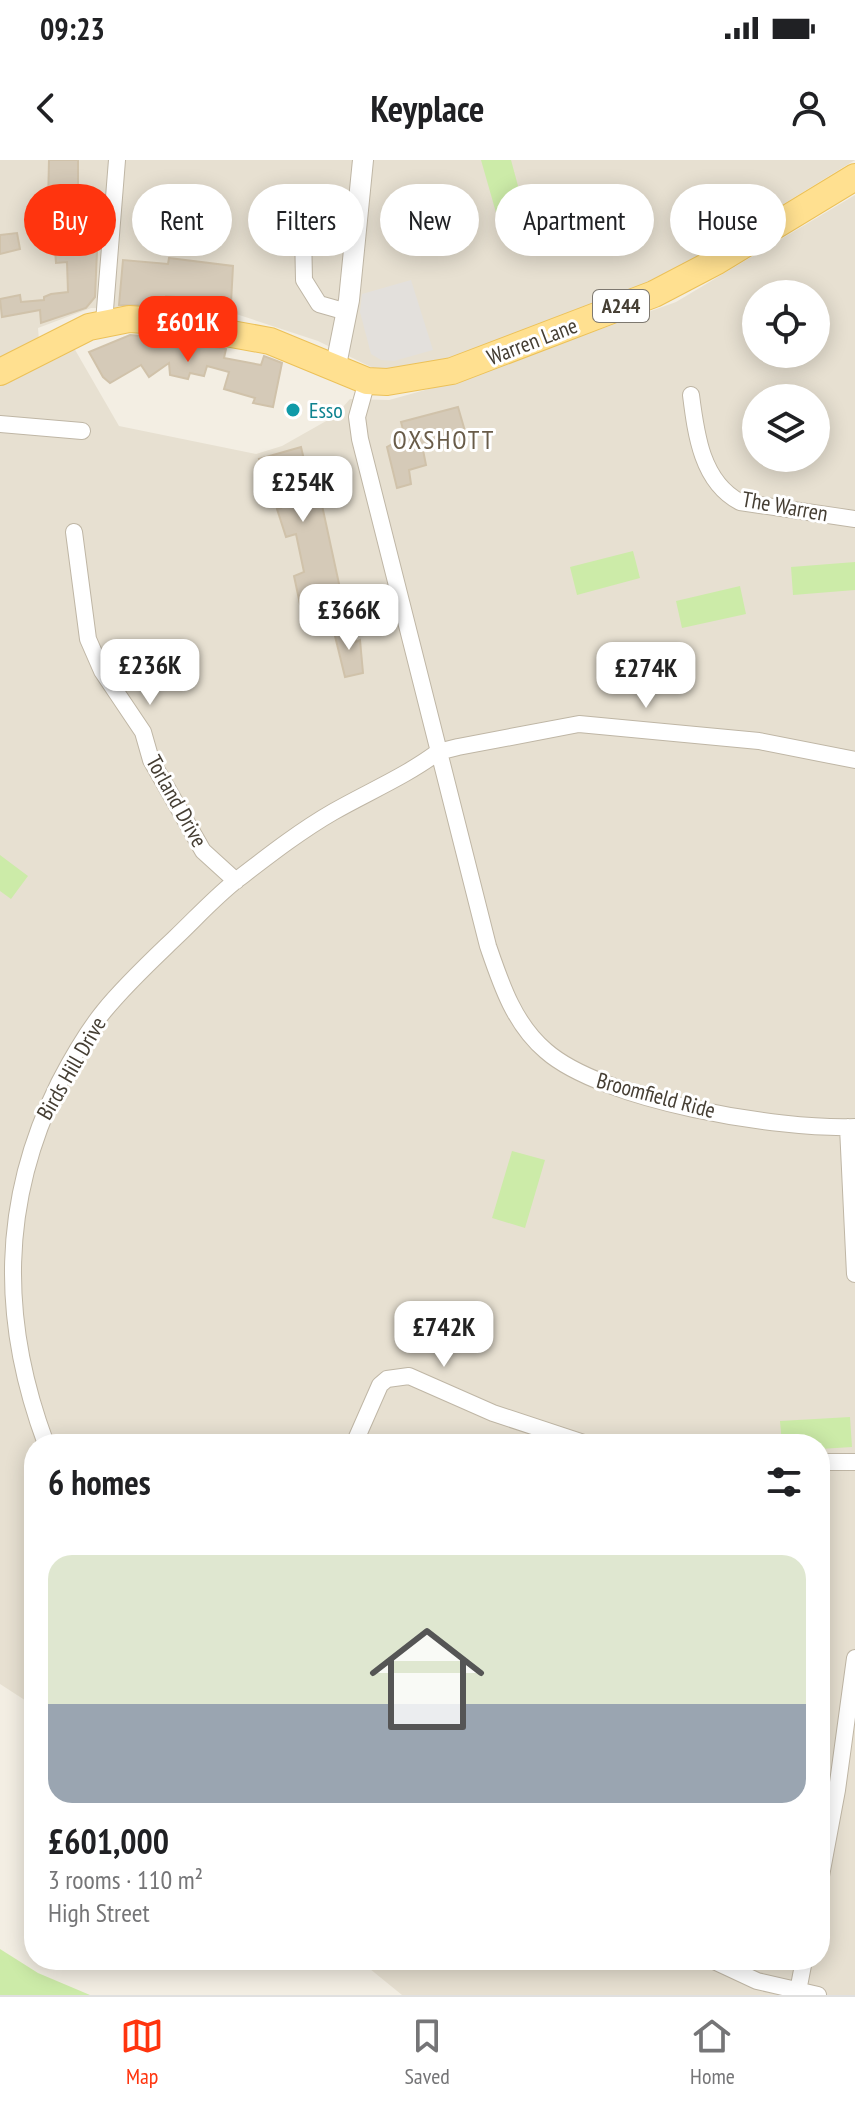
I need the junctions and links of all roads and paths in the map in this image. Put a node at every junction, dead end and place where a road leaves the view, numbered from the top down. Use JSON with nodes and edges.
{"nodes":[{"id":1,"x":117,"y":160,"type":"edge"},
{"id":2,"x":363,"y":160,"type":"edge"},
{"id":3,"x":855,"y":177,"type":"edge"},
{"id":4,"x":304,"y":256,"type":"edge"},
{"id":5,"x":347,"y":312,"type":"junction"},
{"id":6,"x":104,"y":322,"type":"junction"},
{"id":7,"x":335,"y":370,"type":"junction"},
{"id":8,"x":0,"y":372,"type":"edge"},
{"id":9,"x":367,"y":381,"type":"junction"},
{"id":10,"x":691,"y":395,"type":"dead end"},
{"id":11,"x":0,"y":424,"type":"edge"},
{"id":12,"x":82,"y":431,"type":"dead end"},
{"id":13,"x":855,"y":519,"type":"edge"},
{"id":14,"x":74,"y":532,"type":"dead end"},
{"id":15,"x":438,"y":752,"type":"junction"},
{"id":16,"x":855,"y":760,"type":"edge"},
{"id":17,"x":236,"y":881,"type":"junction"},
{"id":18,"x":851,"y":1127,"type":"edge"},
{"id":19,"x":855,"y":1274,"type":"edge"},
{"id":20,"x":42,"y":1434,"type":"edge"},
{"id":21,"x":358,"y":1434,"type":"edge"},
{"id":22,"x":557,"y":1434,"type":"edge"},
{"id":23,"x":830,"y":1462,"type":"edge"},
{"id":24,"x":855,"y":1462,"type":"edge"},
{"id":25,"x":855,"y":1658,"type":"edge"},
{"id":26,"x":830,"y":1827,"type":"edge"},
{"id":27,"x":733,"y":1970,"type":"edge"},
{"id":28,"x":802,"y":1970,"type":"edge"},
{"id":29,"x":798,"y":1991,"type":"junction"},
{"id":30,"x":818,"y":1995,"type":"edge"}],
"edges":[{"from":1,"to":6,"type":"street"},
{"from":2,"to":5,"type":"street"},
{"from":3,"to":9,"type":"main road","name":"Warren Lane","number":"A244"},
{"from":4,"to":5,"type":"street"},
{"from":5,"to":7,"type":"street"},
{"from":6,"to":7,"type":"main road","number":"A244"},
{"from":6,"to":8,"type":"main road","number":"A244"},
{"from":7,"to":9,"type":"main road","number":"A244"},
{"from":9,"to":15,"type":"street","name":"Broomfield Ride"},
{"from":10,"to":13,"type":"street","name":"The Warren"},
{"from":11,"to":12,"type":"street"},
{"from":14,"to":17,"type":"street","name":"Torland Drive"},
{"from":15,"to":16,"type":"street","name":"Birds Hill Drive"},
{"from":15,"to":17,"type":"street","name":"Birds Hill Drive"},
{"from":15,"to":18,"type":"street","name":"Broomfield Ride"},
{"from":17,"to":20,"type":"street","name":"Birds Hill Drive"},
{"from":18,"to":19,"type":"street"},
{"from":21,"to":22,"type":"street"},
{"from":23,"to":24,"type":"street"},
{"from":25,"to":26,"type":"street"},
{"from":27,"to":29,"type":"street"},
{"from":28,"to":29,"type":"street"},
{"from":29,"to":30,"type":"street"}]}
